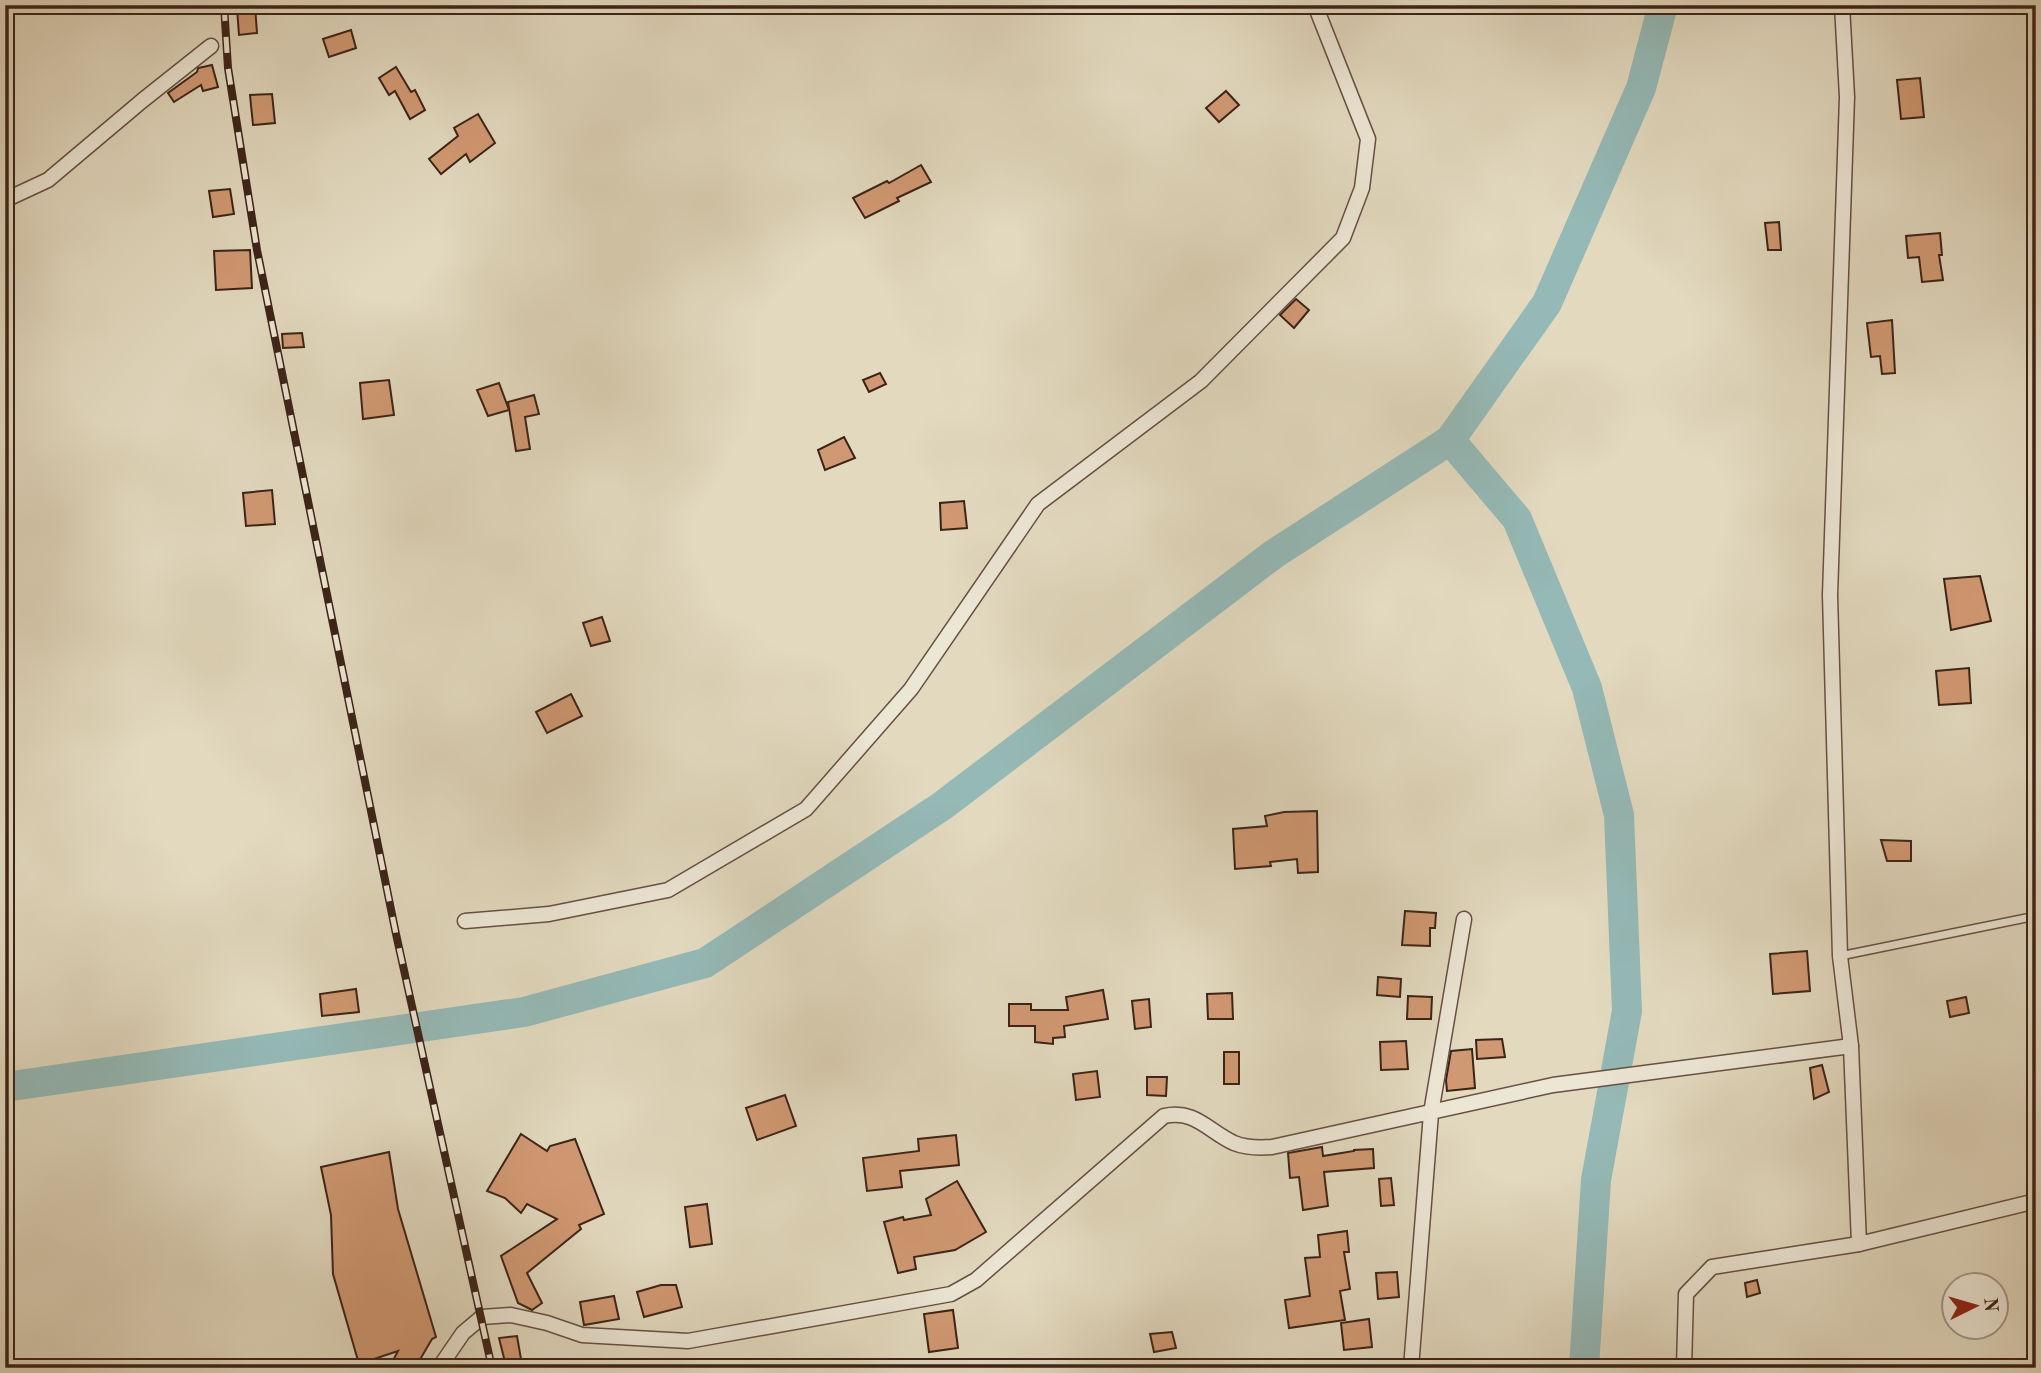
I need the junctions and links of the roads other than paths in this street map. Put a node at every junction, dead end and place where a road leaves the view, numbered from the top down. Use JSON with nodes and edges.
{"nodes":[{"id":1,"x":1315,"y":5,"type":"edge"},
{"id":2,"x":1842,"y":5,"type":"edge"},
{"id":3,"x":211,"y":46,"type":"dead end"},
{"id":4,"x":5,"y":200,"type":"edge"},
{"id":5,"x":2036,"y":916,"type":"edge"},
{"id":6,"x":1464,"y":919,"type":"dead end"},
{"id":7,"x":465,"y":921,"type":"dead end"},
{"id":8,"x":1840,"y":956,"type":"junction"},
{"id":9,"x":1850,"y":1046,"type":"junction"},
{"id":10,"x":1431,"y":1112,"type":"junction"},
{"id":11,"x":2036,"y":1201,"type":"edge"},
{"id":12,"x":1860,"y":1244,"type":"junction"},
{"id":13,"x":439,"y":1368,"type":"edge"},
{"id":14,"x":1411,"y":1368,"type":"edge"},
{"id":15,"x":1684,"y":1368,"type":"edge"}],
"edges":[{"from":1,"to":7,"type":"street"},
{"from":2,"to":8,"type":"street"},
{"from":3,"to":4,"type":"street"},
{"from":5,"to":8,"type":"lane"},
{"from":6,"to":10,"type":"street"},
{"from":8,"to":9,"type":"street"},
{"from":9,"to":10,"type":"street"},
{"from":9,"to":12,"type":"street"},
{"from":10,"to":13,"type":"street"},
{"from":10,"to":14,"type":"street"},
{"from":11,"to":12,"type":"street"},
{"from":12,"to":15,"type":"street"}]}
